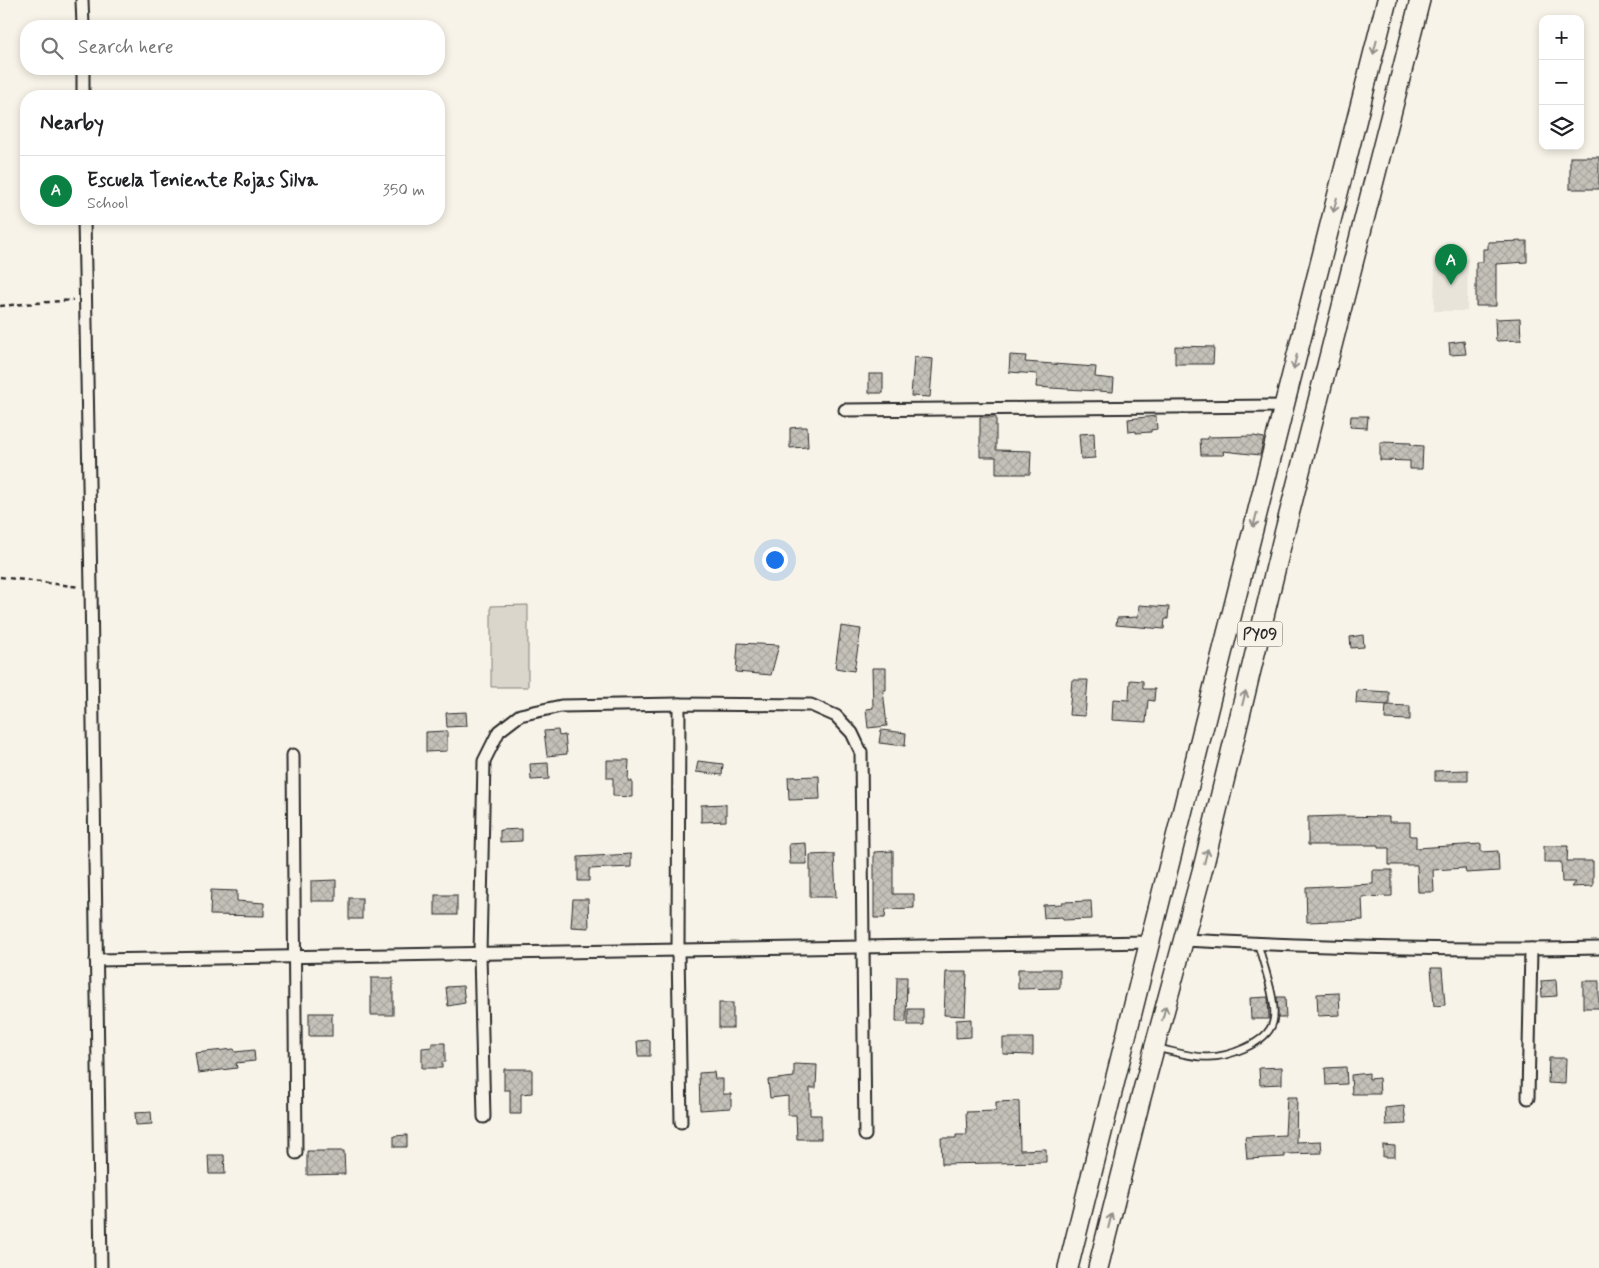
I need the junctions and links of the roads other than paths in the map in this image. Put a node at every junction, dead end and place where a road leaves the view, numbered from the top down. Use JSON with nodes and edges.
{"nodes":[{"id":1,"x":82,"y":0,"type":"edge"},
{"id":2,"x":1388,"y":0,"type":"edge"},
{"id":3,"x":1420,"y":0,"type":"edge"},
{"id":4,"x":82,"y":20,"type":"edge"},
{"id":5,"x":83,"y":75,"type":"edge"},
{"id":6,"x":83,"y":90,"type":"edge"},
{"id":7,"x":84,"y":225,"type":"edge"},
{"id":8,"x":1284,"y":406,"type":"junction"},
{"id":9,"x":845,"y":410,"type":"dead end"},
{"id":10,"x":679,"y":704,"type":"junction"},
{"id":11,"x":293,"y":755,"type":"dead end"},
{"id":12,"x":1184,"y":940,"type":"junction"},
{"id":13,"x":1149,"y":942,"type":"junction"},
{"id":14,"x":1258,"y":944,"type":"junction"},
{"id":15,"x":863,"y":948,"type":"junction"},
{"id":16,"x":1599,"y":948,"type":"edge"},
{"id":17,"x":1531,"y":949,"type":"junction"},
{"id":18,"x":678,"y":951,"type":"junction"},
{"id":19,"x":480,"y":954,"type":"junction"},
{"id":20,"x":294,"y":957,"type":"junction"},
{"id":21,"x":96,"y":960,"type":"junction"},
{"id":22,"x":1154,"y":1047,"type":"junction"},
{"id":23,"x":1528,"y":1098,"type":"dead end"},
{"id":24,"x":484,"y":1117,"type":"dead end"},
{"id":25,"x":681,"y":1122,"type":"dead end"},
{"id":26,"x":865,"y":1135,"type":"dead end"},
{"id":27,"x":296,"y":1153,"type":"dead end"},
{"id":28,"x":101,"y":1268,"type":"edge"},
{"id":29,"x":1068,"y":1268,"type":"edge"},
{"id":30,"x":1098,"y":1268,"type":"edge"}],
"edges":[{"from":1,"to":4,"type":"street"},
{"from":2,"to":8,"type":"highway","number":"PY09","one_way":true},
{"from":12,"to":3,"type":"highway","number":"PY09","one_way":true},
{"from":5,"to":6,"type":"street"},
{"from":7,"to":21,"type":"street"},
{"from":8,"to":9,"type":"street"},
{"from":8,"to":13,"type":"highway","number":"PY09","one_way":true},
{"from":10,"to":15,"type":"street"},
{"from":10,"to":18,"type":"street"},
{"from":10,"to":19,"type":"street"},
{"from":11,"to":20,"type":"street"},
{"from":12,"to":14,"type":"street"},
{"from":22,"to":12,"type":"highway","number":"PY09","one_way":true},
{"from":13,"to":15,"type":"street"},
{"from":13,"to":29,"type":"highway","number":"PY09"},
{"from":14,"to":17,"type":"street"},
{"from":14,"to":22,"type":"lane"},
{"from":15,"to":18,"type":"street"},
{"from":15,"to":26,"type":"street"},
{"from":16,"to":17,"type":"street"},
{"from":17,"to":23,"type":"street"},
{"from":18,"to":19,"type":"street"},
{"from":18,"to":25,"type":"street"},
{"from":19,"to":20,"type":"street"},
{"from":19,"to":24,"type":"street"},
{"from":20,"to":21,"type":"street"},
{"from":20,"to":27,"type":"street"},
{"from":21,"to":28,"type":"street"},
{"from":30,"to":22,"type":"highway","number":"PY09","one_way":true}]}
